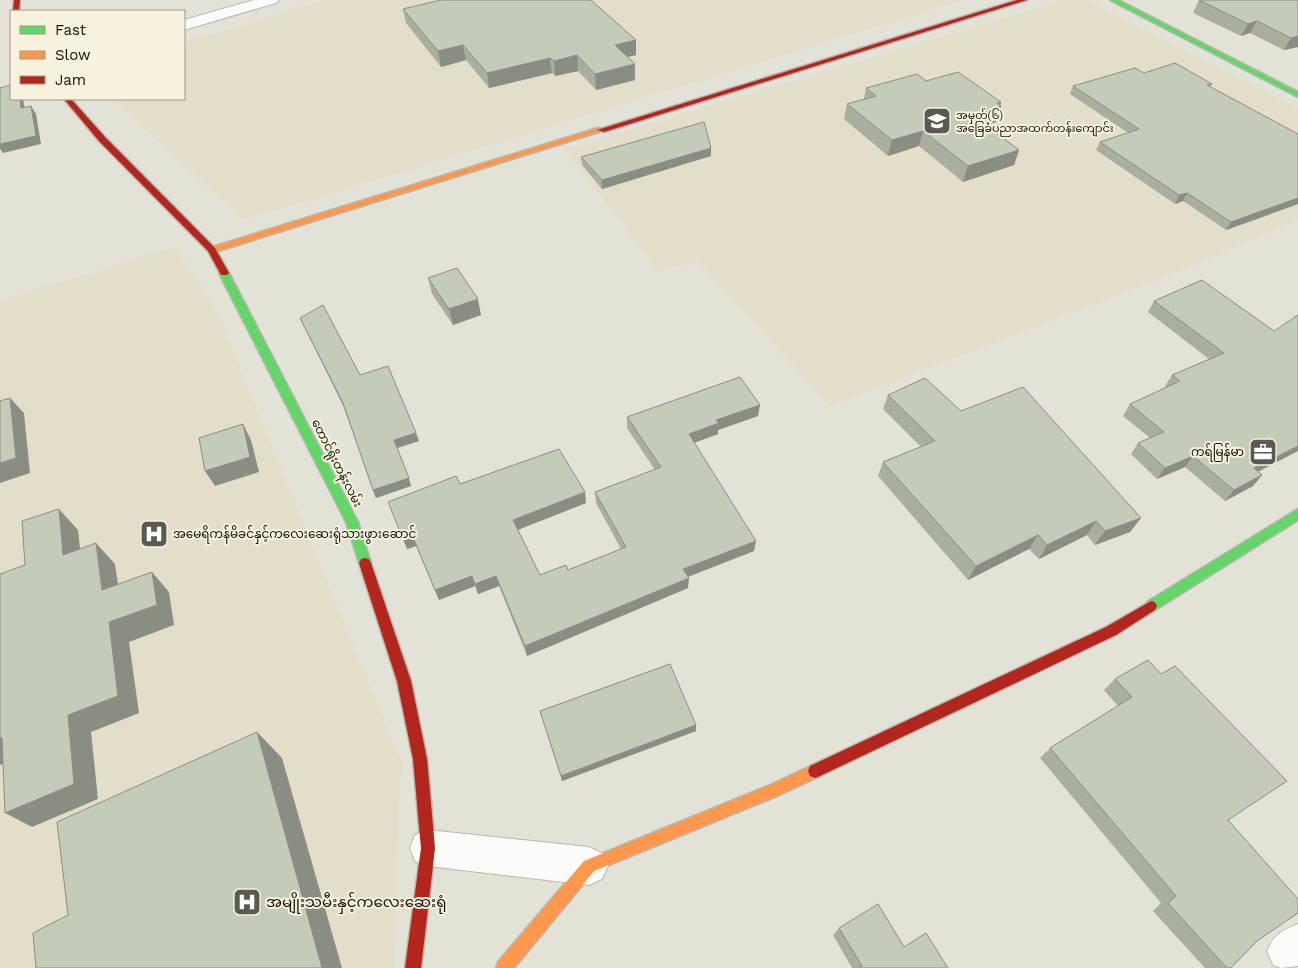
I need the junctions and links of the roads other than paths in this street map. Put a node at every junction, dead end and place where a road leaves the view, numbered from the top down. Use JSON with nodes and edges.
{"nodes":[{"id":1,"x":271,"y":0,"type":"edge"},
{"id":2,"x":1024,"y":0,"type":"edge"},
{"id":3,"x":1113,"y":0,"type":"edge"},
{"id":4,"x":185,"y":25,"type":"edge"},
{"id":5,"x":1298,"y":95,"type":"edge"},
{"id":6,"x":68,"y":100,"type":"edge"},
{"id":7,"x":212,"y":250,"type":"junction"},
{"id":8,"x":1298,"y":514,"type":"edge"},
{"id":9,"x":428,"y":848,"type":"junction"},
{"id":10,"x":589,"y":866,"type":"junction"},
{"id":11,"x":413,"y":968,"type":"edge"},
{"id":12,"x":504,"y":968,"type":"edge"}],
"edges":[{"from":1,"to":4,"type":"street"},
{"from":2,"to":7,"type":"street"},
{"from":3,"to":5,"type":"street"},
{"from":6,"to":7,"type":"street","name":"တောင်ရိုးတန်းလမ်း"},
{"from":7,"to":9,"type":"street","name":"တောင်ရိုးတန်းလမ်း"},
{"from":8,"to":10,"type":"street"},
{"from":9,"to":10,"type":"street"},
{"from":9,"to":11,"type":"street","name":"တောင်ရိုးတန်းလမ်း"},
{"from":10,"to":12,"type":"street"}]}
